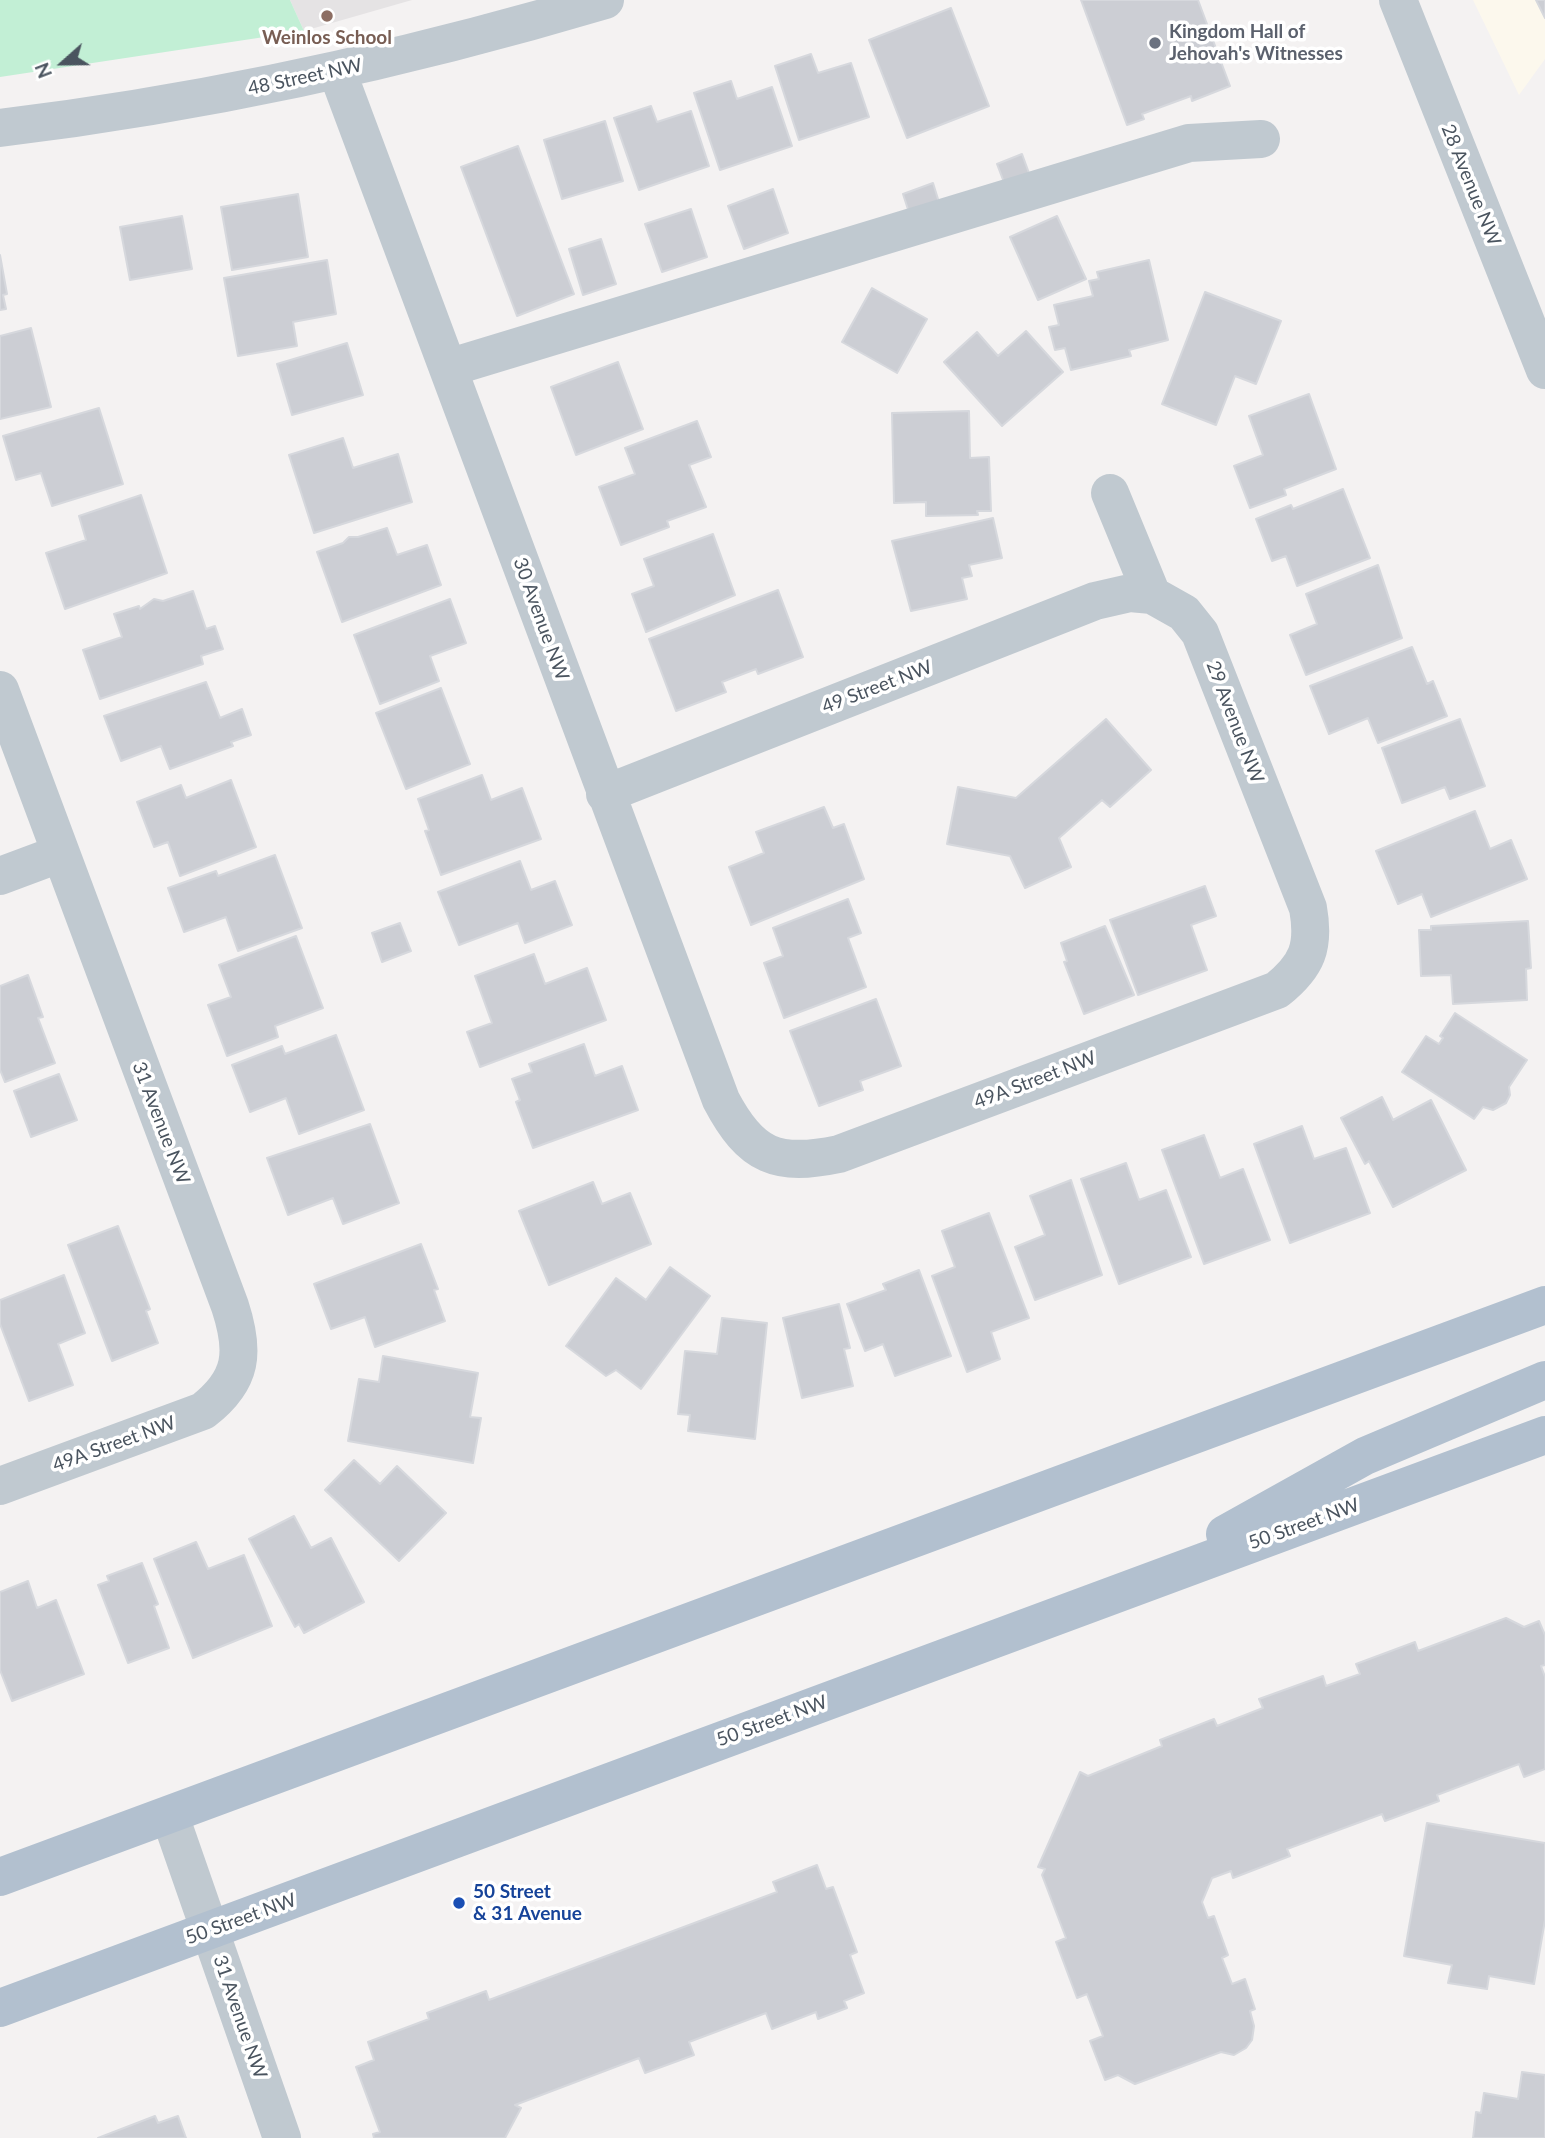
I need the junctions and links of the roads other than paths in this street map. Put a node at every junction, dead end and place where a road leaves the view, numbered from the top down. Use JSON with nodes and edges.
{"nodes":[{"id":1,"x":605,"y":0,"type":"edge"},
{"id":2,"x":1398,"y":0,"type":"edge"},
{"id":3,"x":337,"y":71,"type":"junction"},
{"id":4,"x":0,"y":128,"type":"edge"},
{"id":5,"x":1261,"y":139,"type":"dead end"},
{"id":6,"x":448,"y":368,"type":"junction"},
{"id":7,"x":1545,"y":370,"type":"edge"},
{"id":8,"x":1110,"y":493,"type":"dead end"},
{"id":9,"x":1152,"y":596,"type":"junction"},
{"id":10,"x":0,"y":690,"type":"edge"},
{"id":11,"x":605,"y":794,"type":"junction"},
{"id":12,"x":59,"y":854,"type":"junction"},
{"id":13,"x":0,"y":876,"type":"edge"},
{"id":14,"x":1298,"y":973,"type":"joint"},
{"id":15,"x":764,"y":1153,"type":"joint"},
{"id":16,"x":1545,"y":1305,"type":"edge"},
{"id":17,"x":1545,"y":1380,"type":"edge"},
{"id":18,"x":224,"y":1394,"type":"joint"},
{"id":19,"x":1545,"y":1435,"type":"edge"},
{"id":20,"x":1545,"y":1447,"type":"edge"},
{"id":21,"x":1430,"y":1478,"type":"junction"},
{"id":22,"x":0,"y":1486,"type":"edge"},
{"id":23,"x":1122,"y":1591,"type":"junction"},
{"id":24,"x":170,"y":1816,"type":"junction"},
{"id":25,"x":0,"y":1877,"type":"edge"},
{"id":26,"x":210,"y":1931,"type":"junction"},
{"id":27,"x":0,"y":2008,"type":"edge"},
{"id":28,"x":282,"y":2138,"type":"edge"}],
"edges":[{"from":1,"to":3,"type":"street","name":"48 Street NW"},
{"from":2,"to":7,"type":"street","name":"28 Avenue NW"},
{"from":3,"to":4,"type":"street","name":"48 Street NW"},
{"from":3,"to":6,"type":"street","name":"30 Avenue NW"},
{"from":5,"to":6,"type":"street"},
{"from":6,"to":11,"type":"street","name":"30 Avenue NW"},
{"from":8,"to":9,"type":"street"},
{"from":9,"to":11,"type":"street","name":"49 Street NW"},
{"from":9,"to":14,"type":"street","name":"29 Avenue NW"},
{"from":10,"to":12,"type":"street","name":"31 Avenue NW"},
{"from":11,"to":15,"type":"street","name":"30 Avenue NW"},
{"from":12,"to":13,"type":"street"},
{"from":12,"to":18,"type":"street","name":"31 Avenue NW"},
{"from":14,"to":15,"type":"street","name":"49A Street NW"},
{"from":16,"to":24,"type":"main road"},
{"from":17,"to":23,"type":"main road"},
{"from":18,"to":22,"type":"street","name":"49A Street NW"},
{"from":19,"to":21,"type":"main road","name":"50 Street NW"},
{"from":20,"to":21,"type":"main road"},
{"from":21,"to":23,"type":"main road","name":"50 Street NW"},
{"from":23,"to":26,"type":"main road","name":"50 Street NW"},
{"from":24,"to":25,"type":"main road"},
{"from":24,"to":26,"type":"street","name":"31 Avenue NW"},
{"from":26,"to":27,"type":"main road","name":"50 Street NW"},
{"from":26,"to":28,"type":"street","name":"31 Avenue NW"}]}
